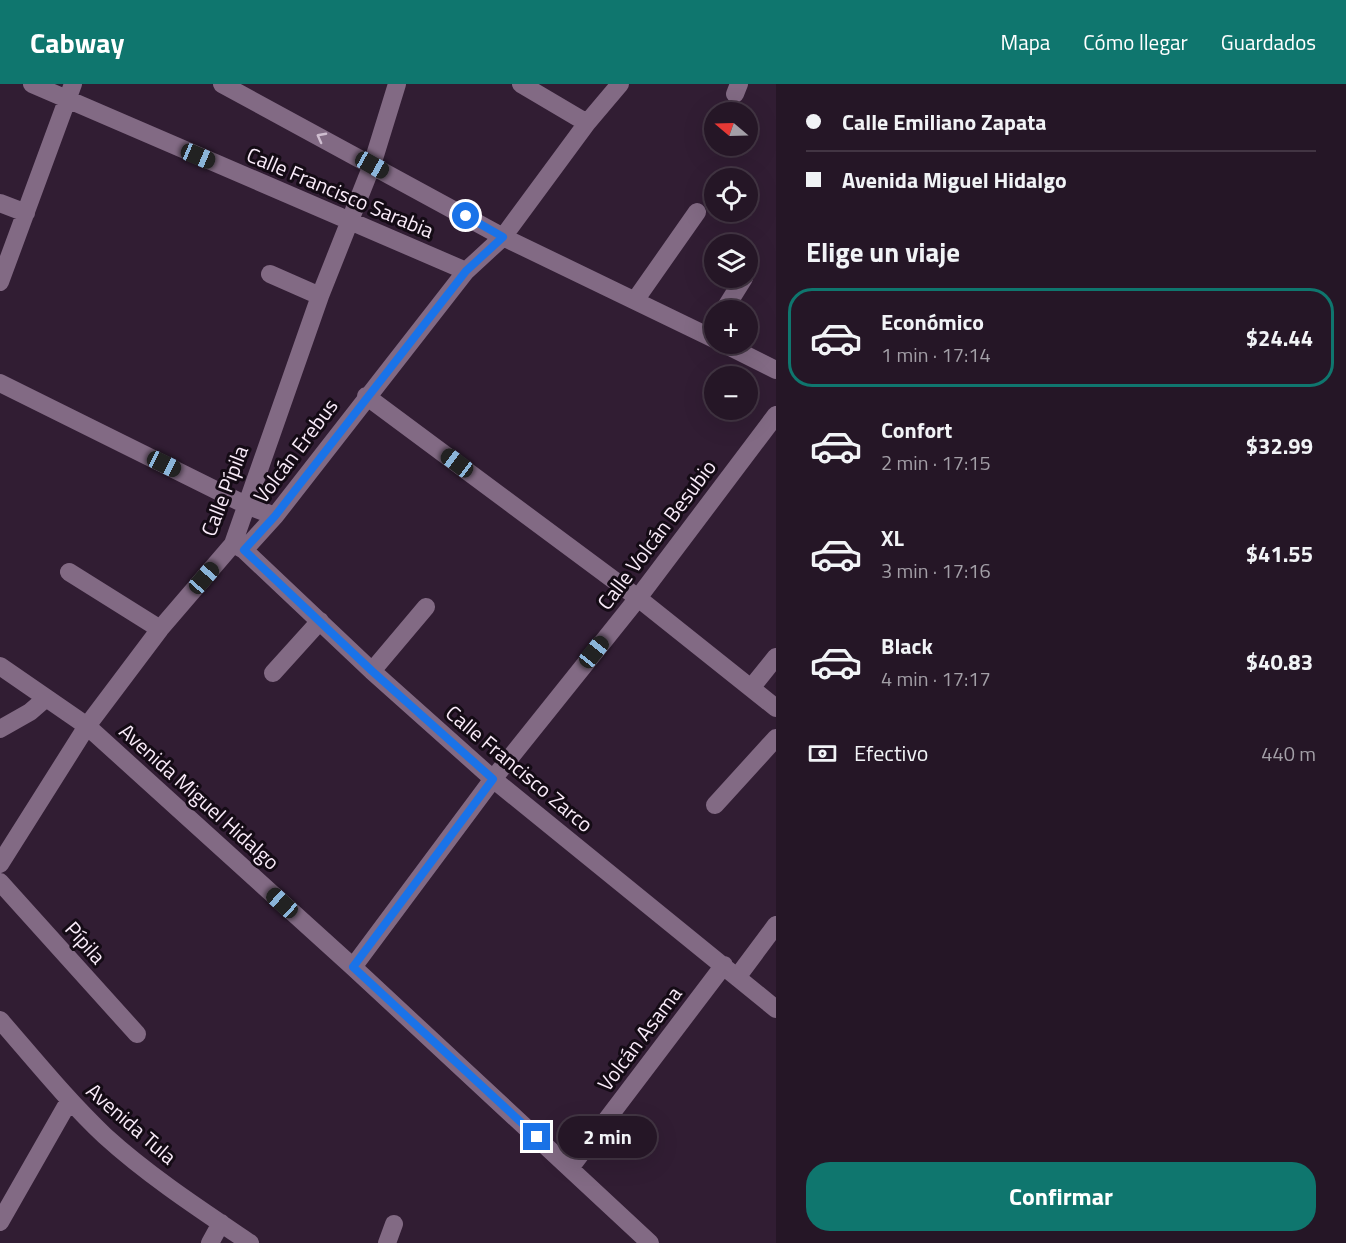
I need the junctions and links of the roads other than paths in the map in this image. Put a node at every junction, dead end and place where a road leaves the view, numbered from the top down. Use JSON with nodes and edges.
{"nodes":[{"id":1,"x":32,"y":84,"type":"edge"},
{"id":2,"x":222,"y":84,"type":"edge"},
{"id":3,"x":397,"y":84,"type":"edge"},
{"id":4,"x":521,"y":84,"type":"edge"},
{"id":5,"x":620,"y":84,"type":"edge"},
{"id":6,"x":70,"y":92,"type":"edge"},
{"id":7,"x":587,"y":123,"type":"junction"},
{"id":8,"x":372,"y":165,"type":"junction"},
{"id":9,"x":0,"y":203,"type":"edge"},
{"id":10,"x":697,"y":212,"type":"dead end"},
{"id":11,"x":26,"y":213,"type":"junction"},
{"id":12,"x":351,"y":223,"type":"junction"},
{"id":13,"x":503,"y":237,"type":"junction"},
{"id":14,"x":466,"y":271,"type":"junction"},
{"id":15,"x":270,"y":274,"type":"dead end"},
{"id":16,"x":0,"y":282,"type":"edge"},
{"id":17,"x":320,"y":296,"type":"junction"},
{"id":18,"x":636,"y":299,"type":"junction"},
{"id":19,"x":704,"y":333,"type":"edge"},
{"id":20,"x":745,"y":354,"type":"edge"},
{"id":21,"x":776,"y":370,"type":"edge"},
{"id":22,"x":0,"y":383,"type":"edge"},
{"id":23,"x":366,"y":396,"type":"junction"},
{"id":24,"x":776,"y":415,"type":"edge"},
{"id":25,"x":246,"y":505,"type":"junction"},
{"id":26,"x":275,"y":516,"type":"junction"},
{"id":27,"x":239,"y":547,"type":"junction"},
{"id":28,"x":69,"y":572,"type":"dead end"},
{"id":29,"x":638,"y":598,"type":"junction"},
{"id":30,"x":426,"y":607,"type":"dead end"},
{"id":31,"x":320,"y":621,"type":"junction"},
{"id":32,"x":160,"y":629,"type":"junction"},
{"id":33,"x":776,"y":657,"type":"edge"},
{"id":34,"x":0,"y":666,"type":"edge"},
{"id":35,"x":372,"y":671,"type":"junction"},
{"id":36,"x":273,"y":673,"type":"dead end"},
{"id":37,"x":751,"y":688,"type":"junction"},
{"id":38,"x":45,"y":699,"type":"junction"},
{"id":39,"x":776,"y":708,"type":"edge"},
{"id":40,"x":87,"y":726,"type":"junction"},
{"id":41,"x":0,"y":729,"type":"edge"},
{"id":42,"x":776,"y":738,"type":"edge"},
{"id":43,"x":493,"y":779,"type":"junction"},
{"id":44,"x":715,"y":805,"type":"dead end"},
{"id":45,"x":0,"y":864,"type":"edge"},
{"id":46,"x":0,"y":882,"type":"edge"},
{"id":47,"x":776,"y":926,"type":"edge"},
{"id":48,"x":353,"y":967,"type":"junction"},
{"id":49,"x":731,"y":971,"type":"junction"},
{"id":50,"x":776,"y":1009,"type":"edge"},
{"id":51,"x":0,"y":1020,"type":"edge"},
{"id":52,"x":137,"y":1034,"type":"dead end"},
{"id":53,"x":69,"y":1101,"type":"junction"},
{"id":54,"x":570,"y":1168,"type":"junction"},
{"id":55,"x":0,"y":1222,"type":"edge"},
{"id":56,"x":221,"y":1223,"type":"junction"},
{"id":57,"x":394,"y":1224,"type":"dead end"},
{"id":58,"x":210,"y":1243,"type":"edge"},
{"id":59,"x":250,"y":1243,"type":"edge"},
{"id":60,"x":387,"y":1243,"type":"edge"},
{"id":61,"x":650,"y":1243,"type":"edge"}],
"edges":[{"from":1,"to":6,"type":"street","name":"Calle Francisco Sarabia"},
{"from":8,"to":2,"type":"street","one_way":true},
{"from":3,"to":8,"type":"street","name":"Calle Pípila"},
{"from":4,"to":7,"type":"street"},
{"from":5,"to":7,"type":"street","name":"Volcán Erebus"},
{"from":6,"to":11,"type":"street"},
{"from":6,"to":12,"type":"street","name":"Calle Francisco Sarabia"},
{"from":7,"to":13,"type":"street","name":"Volcán Erebus"},
{"from":8,"to":12,"type":"street","name":"Calle Pípila"},
{"from":8,"to":13,"type":"street"},
{"from":9,"to":11,"type":"street"},
{"from":10,"to":18,"type":"street"},
{"from":11,"to":16,"type":"street"},
{"from":12,"to":14,"type":"street","name":"Calle Francisco Sarabia"},
{"from":12,"to":17,"type":"street","name":"Calle Pípila"},
{"from":13,"to":14,"type":"street","name":"Volcán Erebus"},
{"from":13,"to":18,"type":"street"},
{"from":14,"to":23,"type":"street","name":"Volcán Erebus"},
{"from":15,"to":17,"type":"street"},
{"from":17,"to":25,"type":"street","name":"Calle Pípila"},
{"from":18,"to":19,"type":"street"},
{"from":20,"to":21,"type":"street"},
{"from":22,"to":25,"type":"street"},
{"from":23,"to":26,"type":"street","name":"Volcán Erebus"},
{"from":23,"to":29,"type":"street"},
{"from":24,"to":29,"type":"street","name":"Calle Volcán Besubio"},
{"from":25,"to":26,"type":"street"},
{"from":25,"to":27,"type":"street","name":"Calle Pípila"},
{"from":26,"to":27,"type":"street","name":"Volcán Erebus"},
{"from":27,"to":31,"type":"street","name":"Calle Francisco Zarco"},
{"from":27,"to":32,"type":"street","name":"Calle Pípila"},
{"from":28,"to":32,"type":"street"},
{"from":29,"to":37,"type":"street"},
{"from":29,"to":43,"type":"street","name":"Calle Volcán Besubio"},
{"from":30,"to":35,"type":"street"},
{"from":31,"to":35,"type":"street","name":"Calle Francisco Zarco"},
{"from":31,"to":36,"type":"street"},
{"from":32,"to":40,"type":"street","name":"Calle Pípila"},
{"from":33,"to":37,"type":"street"},
{"from":34,"to":38,"type":"street","name":"Avenida Miguel Hidalgo"},
{"from":35,"to":43,"type":"street","name":"Calle Francisco Zarco"},
{"from":37,"to":39,"type":"street"},
{"from":38,"to":40,"type":"street","name":"Avenida Miguel Hidalgo"},
{"from":38,"to":41,"type":"street"},
{"from":40,"to":45,"type":"street","name":"Calle Pípila"},
{"from":40,"to":48,"type":"street","name":"Avenida Miguel Hidalgo"},
{"from":42,"to":44,"type":"street"},
{"from":43,"to":48,"type":"street","name":"Calle Volcán Besubio"},
{"from":43,"to":49,"type":"street","name":"Calle Francisco Zarco"},
{"from":46,"to":52,"type":"street","name":"Pípila"},
{"from":47,"to":49,"type":"street","name":"Volcán Asama"},
{"from":48,"to":54,"type":"street","name":"Avenida Miguel Hidalgo"},
{"from":49,"to":50,"type":"street","name":"Calle Francisco Zarco"},
{"from":49,"to":54,"type":"street","name":"Volcán Asama"},
{"from":51,"to":53,"type":"street","name":"Avenida Tula"},
{"from":53,"to":55,"type":"street"},
{"from":53,"to":56,"type":"street","name":"Avenida Tula"},
{"from":54,"to":61,"type":"street","name":"Avenida Miguel Hidalgo"},
{"from":56,"to":58,"type":"street"},
{"from":56,"to":59,"type":"street","name":"Avenida Tula"},
{"from":57,"to":60,"type":"street"}]}
